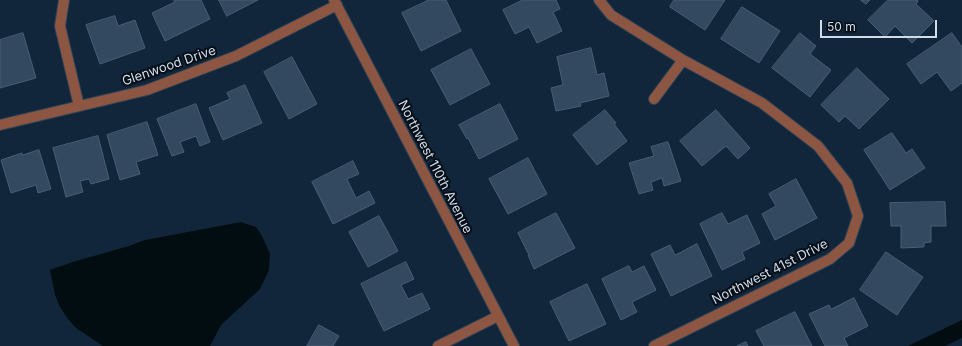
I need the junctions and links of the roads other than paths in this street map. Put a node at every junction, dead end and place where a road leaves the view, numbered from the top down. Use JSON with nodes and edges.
{"nodes":[{"id":1,"x":64,"y":0,"type":"edge"},
{"id":2,"x":599,"y":0,"type":"edge"},
{"id":3,"x":336,"y":2,"type":"edge"},
{"id":4,"x":683,"y":60,"type":"junction"},
{"id":5,"x":654,"y":99,"type":"dead end"},
{"id":6,"x":78,"y":106,"type":"junction"},
{"id":7,"x":0,"y":126,"type":"edge"},
{"id":8,"x":498,"y":316,"type":"junction"},
{"id":9,"x":438,"y":346,"type":"edge"},
{"id":10,"x":514,"y":346,"type":"edge"},
{"id":11,"x":654,"y":346,"type":"edge"}],
"edges":[{"from":1,"to":6,"type":"street"},
{"from":2,"to":4,"type":"street","name":"Northwest 41st Drive"},
{"from":3,"to":6,"type":"street","name":"Glenwood Drive"},
{"from":3,"to":8,"type":"street","name":"Northwest 110th Avenue"},
{"from":4,"to":5,"type":"street"},
{"from":4,"to":11,"type":"street","name":"Northwest 41st Drive"},
{"from":6,"to":7,"type":"street","name":"Glenwood Drive"},
{"from":8,"to":9,"type":"street"},
{"from":8,"to":10,"type":"street","name":"Northwest 110th Avenue"}]}
